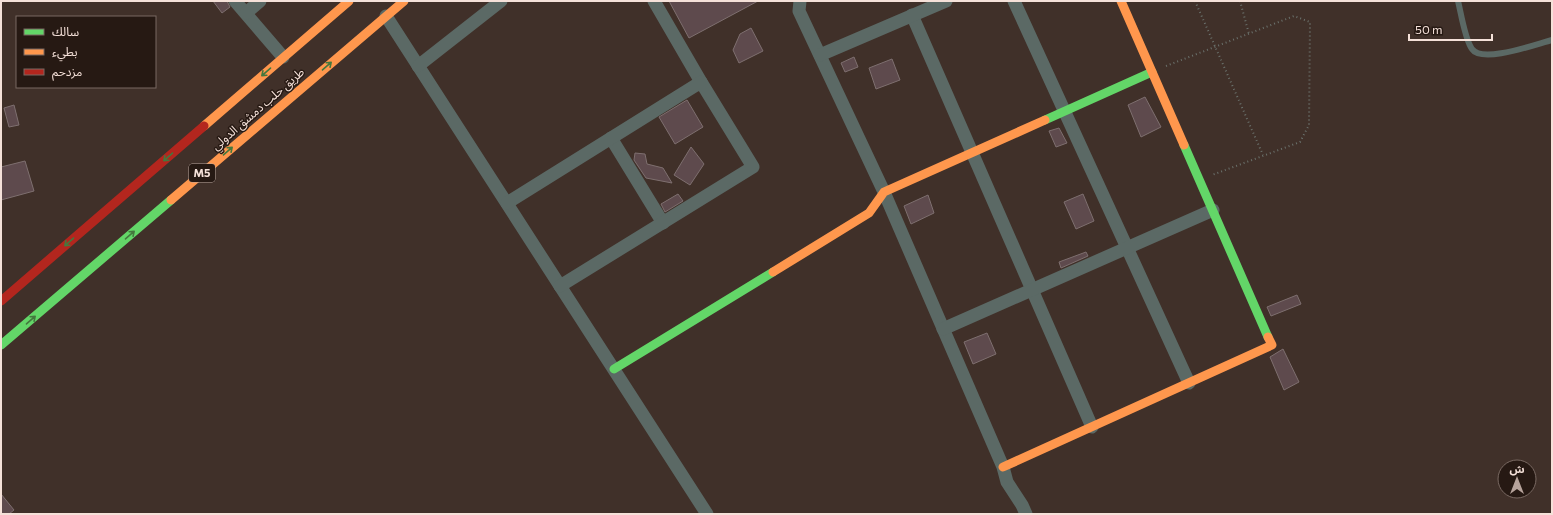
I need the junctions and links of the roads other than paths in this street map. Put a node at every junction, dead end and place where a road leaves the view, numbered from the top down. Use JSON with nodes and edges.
{"nodes":[{"id":1,"x":235,"y":1,"type":"edge"},
{"id":2,"x":260,"y":1,"type":"edge"},
{"id":3,"x":349,"y":1,"type":"edge"},
{"id":4,"x":404,"y":1,"type":"edge"},
{"id":5,"x":502,"y":1,"type":"edge"},
{"id":6,"x":654,"y":1,"type":"edge"},
{"id":7,"x":800,"y":1,"type":"edge"},
{"id":8,"x":946,"y":1,"type":"edge"},
{"id":9,"x":1014,"y":1,"type":"edge"},
{"id":10,"x":1121,"y":1,"type":"edge"},
{"id":11,"x":1458,"y":1,"type":"edge"},
{"id":12,"x":246,"y":13,"type":"junction"},
{"id":13,"x":912,"y":15,"type":"junction"},
{"id":14,"x":386,"y":16,"type":"junction"},
{"id":15,"x":1552,"y":40,"type":"edge"},
{"id":16,"x":820,"y":55,"type":"junction"},
{"id":17,"x":283,"y":57,"type":"junction"},
{"id":18,"x":418,"y":66,"type":"junction"},
{"id":19,"x":1152,"y":72,"type":"junction"},
{"id":20,"x":701,"y":82,"type":"junction"},
{"id":21,"x":1064,"y":111,"type":"junction"},
{"id":22,"x":611,"y":138,"type":"junction"},
{"id":23,"x":972,"y":152,"type":"junction"},
{"id":24,"x":884,"y":192,"type":"junction"},
{"id":25,"x":507,"y":203,"type":"junction"},
{"id":26,"x":1213,"y":210,"type":"junction"},
{"id":27,"x":663,"y":223,"type":"junction"},
{"id":28,"x":1127,"y":248,"type":"junction"},
{"id":29,"x":560,"y":286,"type":"junction"},
{"id":30,"x":1032,"y":290,"type":"junction"},
{"id":31,"x":1,"y":301,"type":"edge"},
{"id":32,"x":943,"y":329,"type":"junction"},
{"id":33,"x":1,"y":345,"type":"edge"},
{"id":34,"x":614,"y":370,"type":"junction"},
{"id":35,"x":1189,"y":383,"type":"junction"},
{"id":36,"x":1092,"y":427,"type":"junction"},
{"id":37,"x":1003,"y":467,"type":"junction"},
{"id":38,"x":707,"y":514,"type":"edge"},
{"id":39,"x":1026,"y":514,"type":"edge"}],
"edges":[{"from":1,"to":12,"type":"street"},
{"from":2,"to":12,"type":"street"},
{"from":3,"to":17,"type":"main road","name":"طريق حلب دمشق الدولي"},
{"from":4,"to":14,"type":"main road","name":"طريق حلب دمشق الدولي","number":"M5"},
{"from":5,"to":18,"type":"street"},
{"from":6,"to":20,"type":"street"},
{"from":7,"to":16,"type":"street"},
{"from":8,"to":13,"type":"street"},
{"from":9,"to":21,"type":"street"},
{"from":10,"to":19,"type":"main road"},
{"from":11,"to":15,"type":"lane"},
{"from":12,"to":17,"type":"street"},
{"from":13,"to":16,"type":"street"},
{"from":13,"to":23,"type":"street"},
{"from":14,"to":18,"type":"street"},
{"from":33,"to":14,"type":"main road","name":"طريق حلب دمشق الدولي","number":"M5","one_way":true},
{"from":16,"to":24,"type":"street"},
{"from":17,"to":31,"type":"main road","name":"طريق حلب دمشق الدولي","one_way":true},
{"from":18,"to":25,"type":"street"},
{"from":19,"to":21,"type":"main road"},
{"from":19,"to":26,"type":"main road"},
{"from":20,"to":22,"type":"street"},
{"from":20,"to":27,"type":"street"},
{"from":21,"to":23,"type":"main road"},
{"from":21,"to":28,"type":"street"},
{"from":22,"to":25,"type":"street"},
{"from":22,"to":27,"type":"street"},
{"from":23,"to":24,"type":"main road"},
{"from":23,"to":30,"type":"street"},
{"from":24,"to":32,"type":"street"},
{"from":24,"to":34,"type":"main road"},
{"from":25,"to":29,"type":"street"},
{"from":26,"to":28,"type":"street"},
{"from":26,"to":35,"type":"main road"},
{"from":27,"to":29,"type":"street"},
{"from":28,"to":30,"type":"street"},
{"from":28,"to":35,"type":"street"},
{"from":29,"to":34,"type":"street"},
{"from":30,"to":32,"type":"street"},
{"from":30,"to":36,"type":"street"},
{"from":32,"to":37,"type":"street"},
{"from":34,"to":38,"type":"street"},
{"from":35,"to":36,"type":"main road"},
{"from":36,"to":37,"type":"main road"},
{"from":37,"to":39,"type":"street"}]}
